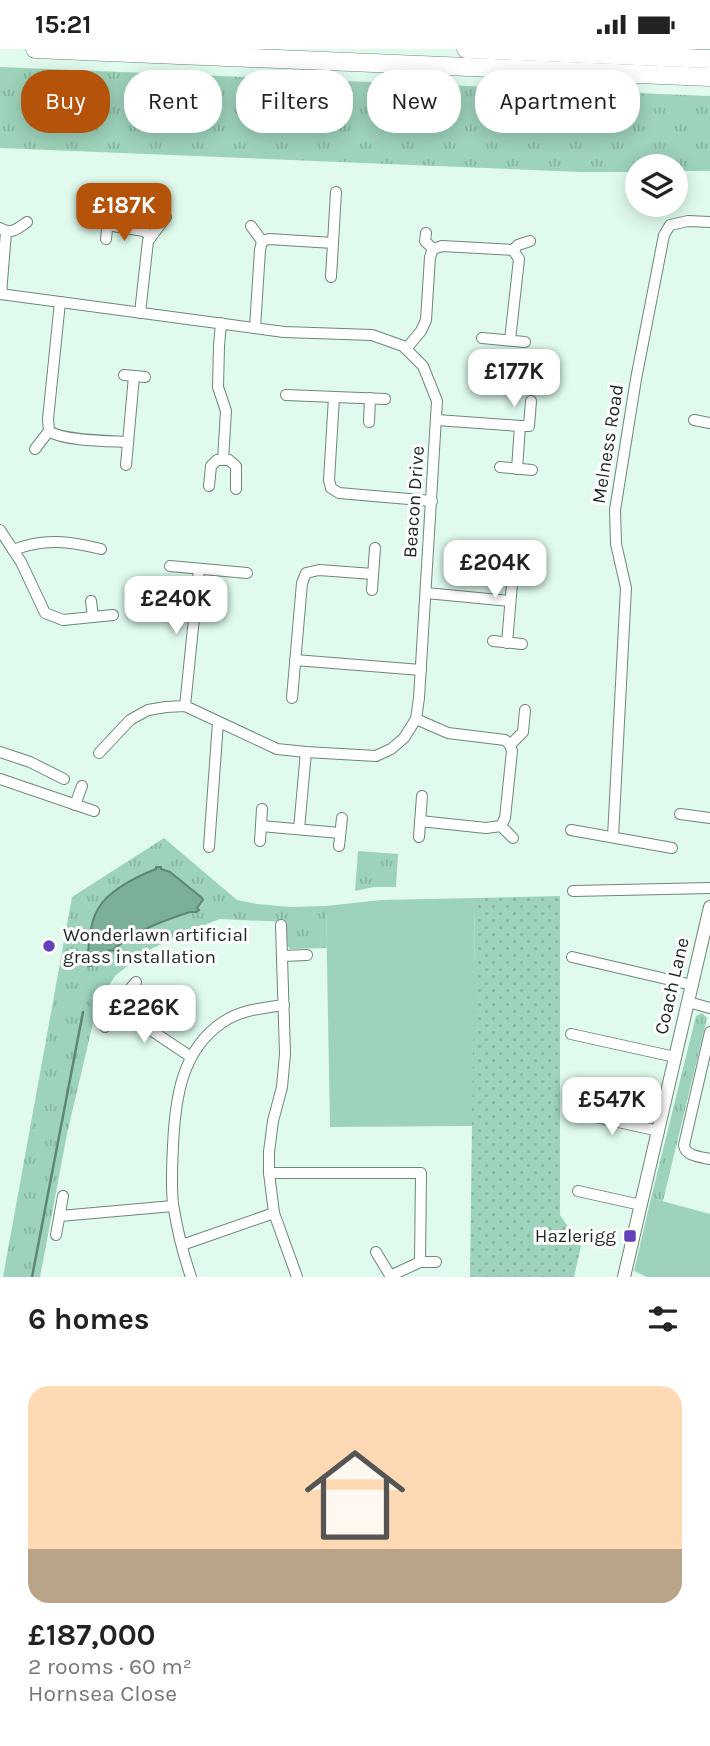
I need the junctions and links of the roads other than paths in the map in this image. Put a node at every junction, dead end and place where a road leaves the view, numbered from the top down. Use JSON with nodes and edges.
{"nodes":[{"id":1,"x":35,"y":49,"type":"edge"},
{"id":2,"x":466,"y":49,"type":"edge"},
{"id":3,"x":710,"y":59,"type":"edge"},
{"id":4,"x":710,"y":77,"type":"edge"},
{"id":5,"x":336,"y":192,"type":"dead end"},
{"id":6,"x":109,"y":210,"type":"dead end"},
{"id":7,"x":166,"y":217,"type":"dead end"},
{"id":8,"x":27,"y":222,"type":"dead end"},
{"id":9,"x":710,"y":222,"type":"edge"},
{"id":10,"x":107,"y":225,"type":"junction"},
{"id":11,"x":251,"y":226,"type":"dead end"},
{"id":12,"x":3,"y":230,"type":"edge"},
{"id":13,"x":426,"y":233,"type":"dead end"},
{"id":14,"x":151,"y":237,"type":"junction"},
{"id":15,"x":106,"y":239,"type":"dead end"},
{"id":16,"x":262,"y":241,"type":"junction"},
{"id":17,"x":530,"y":241,"type":"dead end"},
{"id":18,"x":333,"y":243,"type":"junction"},
{"id":19,"x":433,"y":249,"type":"junction"},
{"id":20,"x":513,"y":250,"type":"junction"},
{"id":21,"x":331,"y":277,"type":"dead end"},
{"id":22,"x":1,"y":294,"type":"edge"},
{"id":23,"x":60,"y":302,"type":"junction"},
{"id":24,"x":140,"y":313,"type":"junction"},
{"id":25,"x":221,"y":323,"type":"junction"},
{"id":26,"x":255,"y":328,"type":"junction"},
{"id":27,"x":481,"y":338,"type":"dead end"},
{"id":28,"x":510,"y":340,"type":"junction"},
{"id":29,"x":525,"y":342,"type":"dead end"},
{"id":30,"x":406,"y":349,"type":"junction"},
{"id":31,"x":135,"y":376,"type":"dead end"},
{"id":32,"x":286,"y":395,"type":"dead end"},
{"id":33,"x":334,"y":397,"type":"junction"},
{"id":34,"x":370,"y":398,"type":"junction"},
{"id":35,"x":385,"y":399,"type":"dead end"},
{"id":36,"x":531,"y":401,"type":"dead end"},
{"id":37,"x":437,"y":420,"type":"junction"},
{"id":38,"x":694,"y":420,"type":"dead end"},
{"id":39,"x":369,"y":422,"type":"dead end"},
{"id":40,"x":710,"y":423,"type":"edge"},
{"id":41,"x":520,"y":426,"type":"junction"},
{"id":42,"x":48,"y":431,"type":"junction"},
{"id":43,"x":128,"y":442,"type":"junction"},
{"id":44,"x":35,"y":449,"type":"dead end"},
{"id":45,"x":223,"y":460,"type":"junction"},
{"id":46,"x":126,"y":465,"type":"dead end"},
{"id":47,"x":500,"y":467,"type":"dead end"},
{"id":48,"x":517,"y":469,"type":"junction"},
{"id":49,"x":532,"y":470,"type":"dead end"},
{"id":50,"x":209,"y":486,"type":"dead end"},
{"id":51,"x":331,"y":488,"type":"junction"},
{"id":52,"x":236,"y":489,"type":"dead end"},
{"id":53,"x":321,"y":495,"type":"dead end"},
{"id":54,"x":432,"y":501,"type":"junction"},
{"id":55,"x":0,"y":530,"type":"edge"},
{"id":56,"x":375,"y":548,"type":"dead end"},
{"id":57,"x":101,"y":549,"type":"dead end"},
{"id":58,"x":13,"y":550,"type":"junction"},
{"id":59,"x":499,"y":558,"type":"dead end"},
{"id":60,"x":514,"y":560,"type":"junction"},
{"id":61,"x":529,"y":561,"type":"dead end"},
{"id":62,"x":170,"y":566,"type":"dead end"},
{"id":63,"x":199,"y":569,"type":"junction"},
{"id":64,"x":247,"y":573,"type":"dead end"},
{"id":65,"x":373,"y":574,"type":"junction"},
{"id":66,"x":372,"y":590,"type":"dead end"},
{"id":67,"x":426,"y":593,"type":"junction"},
{"id":68,"x":91,"y":601,"type":"dead end"},
{"id":69,"x":510,"y":601,"type":"junction"},
{"id":70,"x":114,"y":615,"type":"dead end"},
{"id":71,"x":93,"y":617,"type":"junction"},
{"id":72,"x":493,"y":642,"type":"dead end"},
{"id":73,"x":507,"y":643,"type":"junction"},
{"id":74,"x":522,"y":644,"type":"dead end"},
{"id":75,"x":295,"y":660,"type":"junction"},
{"id":76,"x":421,"y":670,"type":"junction"},
{"id":77,"x":292,"y":698,"type":"dead end"},
{"id":78,"x":185,"y":706,"type":"junction"},
{"id":79,"x":525,"y":711,"type":"dead end"},
{"id":80,"x":416,"y":719,"type":"junction"},
{"id":81,"x":218,"y":722,"type":"junction"},
{"id":82,"x":510,"y":745,"type":"junction"},
{"id":83,"x":0,"y":752,"type":"edge"},
{"id":84,"x":306,"y":752,"type":"junction"},
{"id":85,"x":99,"y":753,"type":"dead end"},
{"id":86,"x":0,"y":779,"type":"edge"},
{"id":87,"x":57,"y":780,"type":"dead end"},
{"id":88,"x":82,"y":786,"type":"dead end"},
{"id":89,"x":422,"y":796,"type":"dead end"},
{"id":90,"x":75,"y":805,"type":"junction"},
{"id":91,"x":262,"y":809,"type":"dead end"},
{"id":92,"x":94,"y":811,"type":"dead end"},
{"id":93,"x":680,"y":814,"type":"dead end"},
{"id":94,"x":342,"y":818,"type":"dead end"},
{"id":95,"x":710,"y":818,"type":"edge"},
{"id":96,"x":420,"y":821,"type":"junction"},
{"id":97,"x":261,"y":826,"type":"junction"},
{"id":98,"x":501,"y":826,"type":"junction"},
{"id":99,"x":299,"y":829,"type":"junction"},
{"id":100,"x":571,"y":830,"type":"dead end"},
{"id":101,"x":340,"y":833,"type":"junction"},
{"id":102,"x":196,"y":836,"type":"dead end"},
{"id":103,"x":419,"y":837,"type":"dead end"},
{"id":104,"x":613,"y":837,"type":"junction"},
{"id":105,"x":513,"y":838,"type":"dead end"},
{"id":106,"x":260,"y":841,"type":"dead end"},
{"id":107,"x":339,"y":846,"type":"dead end"},
{"id":108,"x":671,"y":848,"type":"dead end"},
{"id":109,"x":710,"y":888,"type":"edge"},
{"id":110,"x":573,"y":891,"type":"dead end"},
{"id":111,"x":710,"y":907,"type":"edge"},
{"id":112,"x":281,"y":925,"type":"dead end"},
{"id":113,"x":282,"y":955,"type":"junction"},
{"id":114,"x":307,"y":955,"type":"dead end"},
{"id":115,"x":572,"y":957,"type":"dead end"},
{"id":116,"x":136,"y":982,"type":"dead end"},
{"id":117,"x":692,"y":985,"type":"junction"},
{"id":118,"x":688,"y":1002,"type":"junction"},
{"id":119,"x":284,"y":1005,"type":"junction"},
{"id":120,"x":115,"y":1006,"type":"junction"},
{"id":121,"x":710,"y":1008,"type":"edge"},
{"id":122,"x":105,"y":1027,"type":"dead end"},
{"id":123,"x":710,"y":1032,"type":"edge"},
{"id":124,"x":571,"y":1034,"type":"dead end"},
{"id":125,"x":191,"y":1057,"type":"junction"},
{"id":126,"x":676,"y":1057,"type":"junction"},
{"id":127,"x":573,"y":1112,"type":"dead end"},
{"id":128,"x":659,"y":1131,"type":"junction"},
{"id":129,"x":710,"y":1159,"type":"edge"},
{"id":130,"x":269,"y":1173,"type":"junction"},
{"id":131,"x":578,"y":1191,"type":"dead end"},
{"id":132,"x":63,"y":1196,"type":"dead end"},
{"id":133,"x":641,"y":1205,"type":"junction"},
{"id":134,"x":173,"y":1206,"type":"junction"},
{"id":135,"x":274,"y":1213,"type":"junction"},
{"id":136,"x":60,"y":1216,"type":"junction"},
{"id":137,"x":56,"y":1235,"type":"dead end"},
{"id":138,"x":182,"y":1245,"type":"junction"},
{"id":139,"x":376,"y":1252,"type":"dead end"},
{"id":140,"x":420,"y":1262,"type":"junction"},
{"id":141,"x":436,"y":1262,"type":"dead end"},
{"id":142,"x":191,"y":1277,"type":"edge"},
{"id":143,"x":298,"y":1277,"type":"edge"},
{"id":144,"x":391,"y":1277,"type":"edge"},
{"id":145,"x":624,"y":1277,"type":"edge"}],
"edges":[{"from":1,"to":4,"type":"highway"},
{"from":2,"to":3,"type":"highway"},
{"from":5,"to":18,"type":"street"},
{"from":6,"to":10,"type":"street"},
{"from":7,"to":14,"type":"street"},
{"from":8,"to":12,"type":"street"},
{"from":9,"to":104,"type":"street","name":"Melness Road"},
{"from":10,"to":14,"type":"street"},
{"from":10,"to":15,"type":"street"},
{"from":11,"to":16,"type":"street"},
{"from":12,"to":22,"type":"street"},
{"from":13,"to":19,"type":"street"},
{"from":14,"to":24,"type":"street"},
{"from":16,"to":18,"type":"street"},
{"from":16,"to":26,"type":"street"},
{"from":17,"to":20,"type":"street"},
{"from":18,"to":21,"type":"street"},
{"from":19,"to":20,"type":"street"},
{"from":19,"to":30,"type":"street"},
{"from":20,"to":28,"type":"street"},
{"from":22,"to":23,"type":"street","name":"Beacon Drive"},
{"from":23,"to":24,"type":"street","name":"Beacon Drive"},
{"from":23,"to":42,"type":"street"},
{"from":24,"to":25,"type":"street","name":"Beacon Drive"},
{"from":25,"to":26,"type":"street","name":"Beacon Drive"},
{"from":25,"to":45,"type":"street"},
{"from":26,"to":30,"type":"street","name":"Beacon Drive"},
{"from":27,"to":28,"type":"street"},
{"from":28,"to":29,"type":"street"},
{"from":30,"to":37,"type":"street","name":"Beacon Drive"},
{"from":31,"to":43,"type":"street"},
{"from":32,"to":33,"type":"street"},
{"from":33,"to":34,"type":"street"},
{"from":33,"to":51,"type":"street"},
{"from":34,"to":35,"type":"street"},
{"from":34,"to":39,"type":"street"},
{"from":36,"to":41,"type":"street"},
{"from":37,"to":41,"type":"street"},
{"from":37,"to":54,"type":"street","name":"Beacon Drive"},
{"from":38,"to":40,"type":"street"},
{"from":41,"to":48,"type":"street"},
{"from":42,"to":43,"type":"street"},
{"from":42,"to":44,"type":"street"},
{"from":43,"to":46,"type":"street"},
{"from":45,"to":50,"type":"street"},
{"from":45,"to":52,"type":"street"},
{"from":47,"to":48,"type":"street"},
{"from":48,"to":49,"type":"street"},
{"from":51,"to":53,"type":"street"},
{"from":51,"to":54,"type":"street"},
{"from":54,"to":67,"type":"street","name":"Beacon Drive"},
{"from":55,"to":58,"type":"street"},
{"from":56,"to":65,"type":"street"},
{"from":57,"to":58,"type":"street"},
{"from":58,"to":71,"type":"street"},
{"from":59,"to":60,"type":"street"},
{"from":60,"to":61,"type":"street"},
{"from":60,"to":69,"type":"street"},
{"from":62,"to":63,"type":"street"},
{"from":63,"to":64,"type":"street"},
{"from":63,"to":78,"type":"street"},
{"from":65,"to":66,"type":"street"},
{"from":65,"to":75,"type":"street"},
{"from":67,"to":69,"type":"street"},
{"from":67,"to":76,"type":"street","name":"Beacon Drive"},
{"from":68,"to":71,"type":"street"},
{"from":69,"to":73,"type":"street"},
{"from":70,"to":71,"type":"street"},
{"from":72,"to":73,"type":"street"},
{"from":73,"to":74,"type":"street"},
{"from":75,"to":76,"type":"street"},
{"from":75,"to":77,"type":"street"},
{"from":76,"to":80,"type":"street","name":"Beacon Drive"},
{"from":78,"to":81,"type":"street"},
{"from":78,"to":85,"type":"street"},
{"from":79,"to":82,"type":"street"},
{"from":80,"to":82,"type":"street"},
{"from":80,"to":84,"type":"street"},
{"from":81,"to":84,"type":"street"},
{"from":81,"to":102,"type":"street"},
{"from":82,"to":98,"type":"street"},
{"from":83,"to":87,"type":"street"},
{"from":84,"to":99,"type":"street"},
{"from":86,"to":90,"type":"street"},
{"from":88,"to":90,"type":"street"},
{"from":89,"to":96,"type":"street"},
{"from":90,"to":92,"type":"street"},
{"from":91,"to":97,"type":"street"},
{"from":93,"to":95,"type":"street"},
{"from":94,"to":101,"type":"street"},
{"from":96,"to":98,"type":"street"},
{"from":96,"to":103,"type":"street"},
{"from":97,"to":99,"type":"street"},
{"from":97,"to":106,"type":"street"},
{"from":98,"to":105,"type":"street"},
{"from":99,"to":101,"type":"street"},
{"from":100,"to":104,"type":"street"},
{"from":101,"to":107,"type":"street"},
{"from":104,"to":108,"type":"street"},
{"from":109,"to":110,"type":"street"},
{"from":111,"to":117,"type":"street","name":"Coach Lane"},
{"from":112,"to":113,"type":"street"},
{"from":113,"to":114,"type":"street"},
{"from":113,"to":119,"type":"street"},
{"from":115,"to":117,"type":"street"},
{"from":116,"to":120,"type":"street"},
{"from":117,"to":118,"type":"street","name":"Coach Lane"},
{"from":118,"to":121,"type":"street"},
{"from":118,"to":126,"type":"street","name":"Coach Lane"},
{"from":119,"to":125,"type":"street"},
{"from":119,"to":130,"type":"street"},
{"from":120,"to":122,"type":"street"},
{"from":120,"to":125,"type":"street"},
{"from":123,"to":129,"type":"street"},
{"from":124,"to":126,"type":"street"},
{"from":125,"to":134,"type":"street"},
{"from":126,"to":128,"type":"street","name":"Coach Lane"},
{"from":127,"to":128,"type":"street"},
{"from":128,"to":133,"type":"street","name":"Coach Lane"},
{"from":130,"to":135,"type":"street"},
{"from":130,"to":140,"type":"street"},
{"from":131,"to":133,"type":"street"},
{"from":132,"to":136,"type":"street"},
{"from":133,"to":145,"type":"street","name":"Coach Lane"},
{"from":134,"to":136,"type":"street"},
{"from":134,"to":138,"type":"street"},
{"from":135,"to":138,"type":"street"},
{"from":135,"to":143,"type":"street"},
{"from":136,"to":137,"type":"street"},
{"from":138,"to":142,"type":"street"},
{"from":139,"to":144,"type":"street"},
{"from":140,"to":141,"type":"street"},
{"from":140,"to":144,"type":"street"}]}
